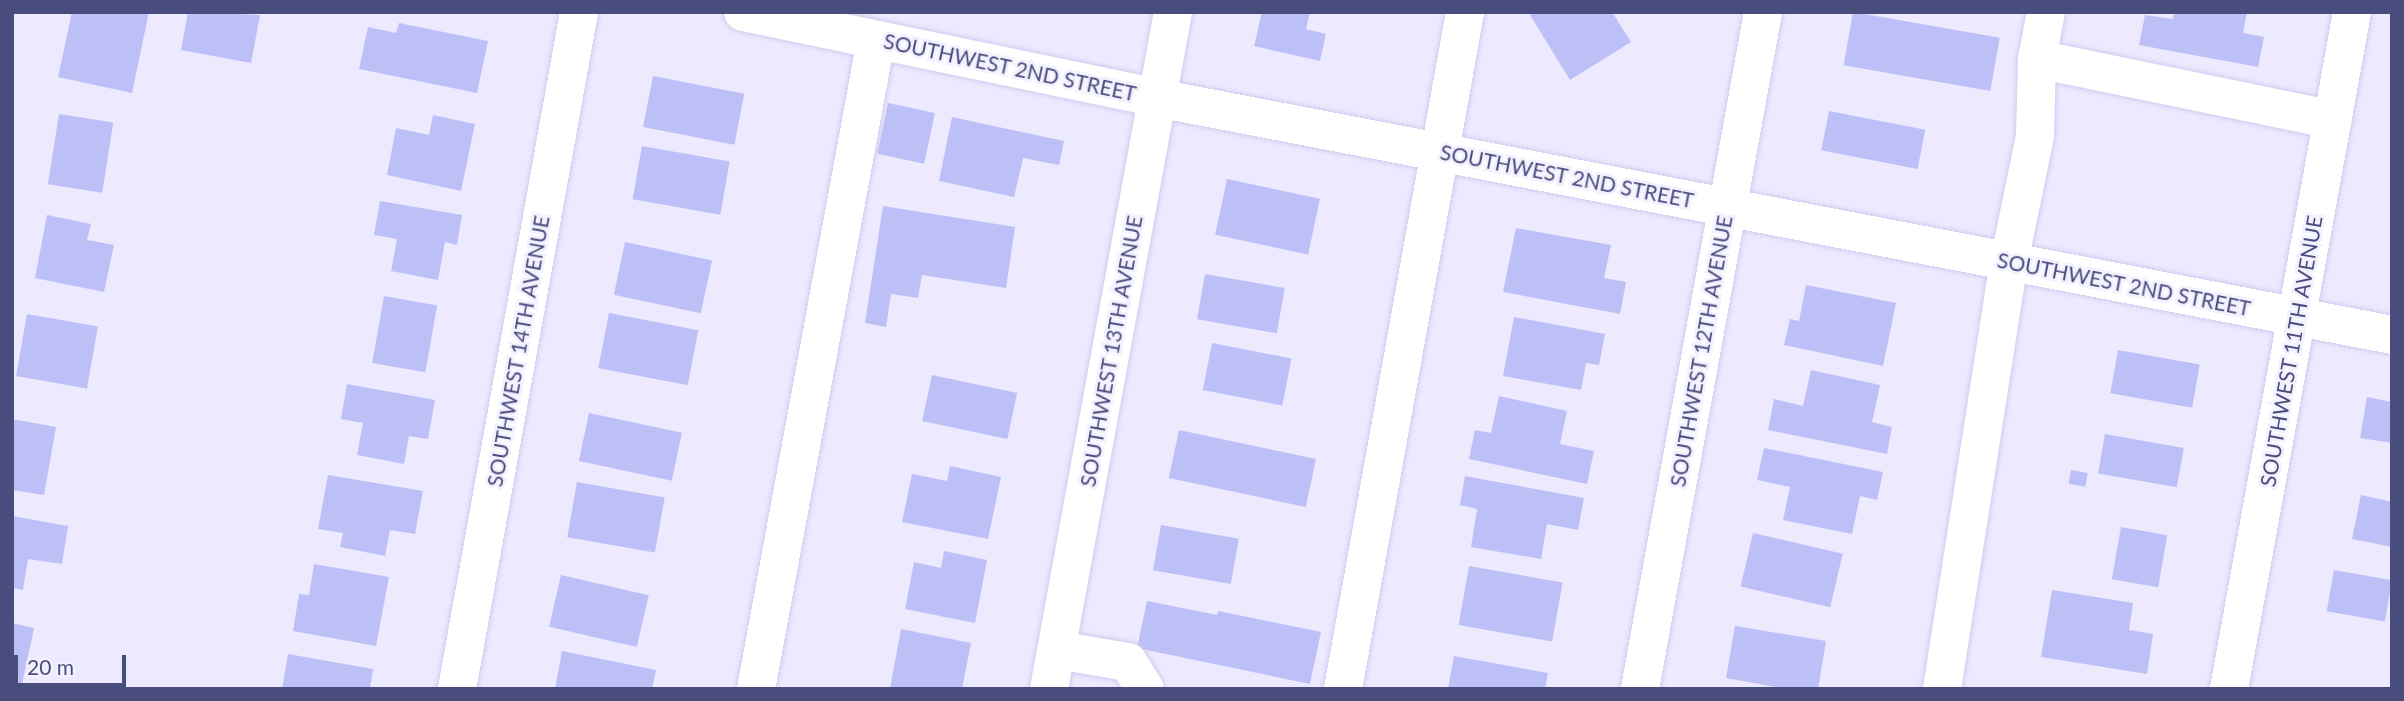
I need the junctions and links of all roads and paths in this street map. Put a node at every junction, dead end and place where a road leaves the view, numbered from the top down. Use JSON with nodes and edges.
{"nodes":[{"id":1,"x":579,"y":12,"type":"edge"},
{"id":2,"x":743,"y":12,"type":"edge"},
{"id":3,"x":1173,"y":12,"type":"edge"},
{"id":4,"x":1465,"y":12,"type":"edge"},
{"id":5,"x":1763,"y":12,"type":"edge"},
{"id":6,"x":2046,"y":12,"type":"edge"},
{"id":7,"x":2352,"y":12,"type":"edge"},
{"id":8,"x":872,"y":30,"type":"edge"},
{"id":9,"x":2037,"y":59,"type":"junction"},
{"id":10,"x":1157,"y":98,"type":"junction"},
{"id":11,"x":2333,"y":120,"type":"junction"},
{"id":12,"x":1439,"y":152,"type":"junction"},
{"id":13,"x":1727,"y":207,"type":"junction"},
{"id":14,"x":2009,"y":262,"type":"junction"},
{"id":15,"x":2297,"y":317,"type":"junction"},
{"id":16,"x":2392,"y":335,"type":"edge"},
{"id":17,"x":1057,"y":650,"type":"junction"},
{"id":18,"x":457,"y":689,"type":"edge"},
{"id":19,"x":756,"y":689,"type":"edge"},
{"id":20,"x":1049,"y":689,"type":"edge"},
{"id":21,"x":1145,"y":689,"type":"edge"},
{"id":22,"x":1343,"y":689,"type":"edge"},
{"id":23,"x":1640,"y":689,"type":"edge"},
{"id":24,"x":1942,"y":689,"type":"edge"},
{"id":25,"x":2229,"y":689,"type":"edge"}],
"edges":[{"from":1,"to":18,"type":"street","name":"SOUTHWEST 14TH AVENUE"},
{"from":2,"to":8,"type":"street","name":"SOUTHWEST 2ND STREET"},
{"from":3,"to":10,"type":"street","name":"SOUTHWEST 13TH AVENUE"},
{"from":4,"to":12,"type":"street"},
{"from":5,"to":13,"type":"street","name":"SOUTHWEST 12TH AVENUE"},
{"from":6,"to":9,"type":"street"},
{"from":7,"to":11,"type":"street","name":"SOUTHWEST 11TH AVENUE"},
{"from":8,"to":10,"type":"street","name":"SOUTHWEST 2ND STREET"},
{"from":8,"to":19,"type":"street"},
{"from":9,"to":11,"type":"street"},
{"from":9,"to":14,"type":"street"},
{"from":10,"to":12,"type":"street","name":"SOUTHWEST 2ND STREET"},
{"from":10,"to":17,"type":"street","name":"SOUTHWEST 13TH AVENUE"},
{"from":11,"to":15,"type":"street","name":"SOUTHWEST 11TH AVENUE"},
{"from":12,"to":13,"type":"street","name":"SOUTHWEST 2ND STREET"},
{"from":12,"to":22,"type":"street"},
{"from":13,"to":14,"type":"street","name":"SOUTHWEST 2ND STREET"},
{"from":13,"to":23,"type":"street","name":"SOUTHWEST 12TH AVENUE"},
{"from":14,"to":15,"type":"street","name":"SOUTHWEST 2ND STREET"},
{"from":14,"to":24,"type":"street"},
{"from":15,"to":16,"type":"street","name":"SOUTHWEST 2ND STREET"},
{"from":15,"to":25,"type":"street","name":"SOUTHWEST 11TH AVENUE"},
{"from":17,"to":20,"type":"street","name":"SOUTHWEST 13TH AVENUE"},
{"from":17,"to":21,"type":"street"}]}
